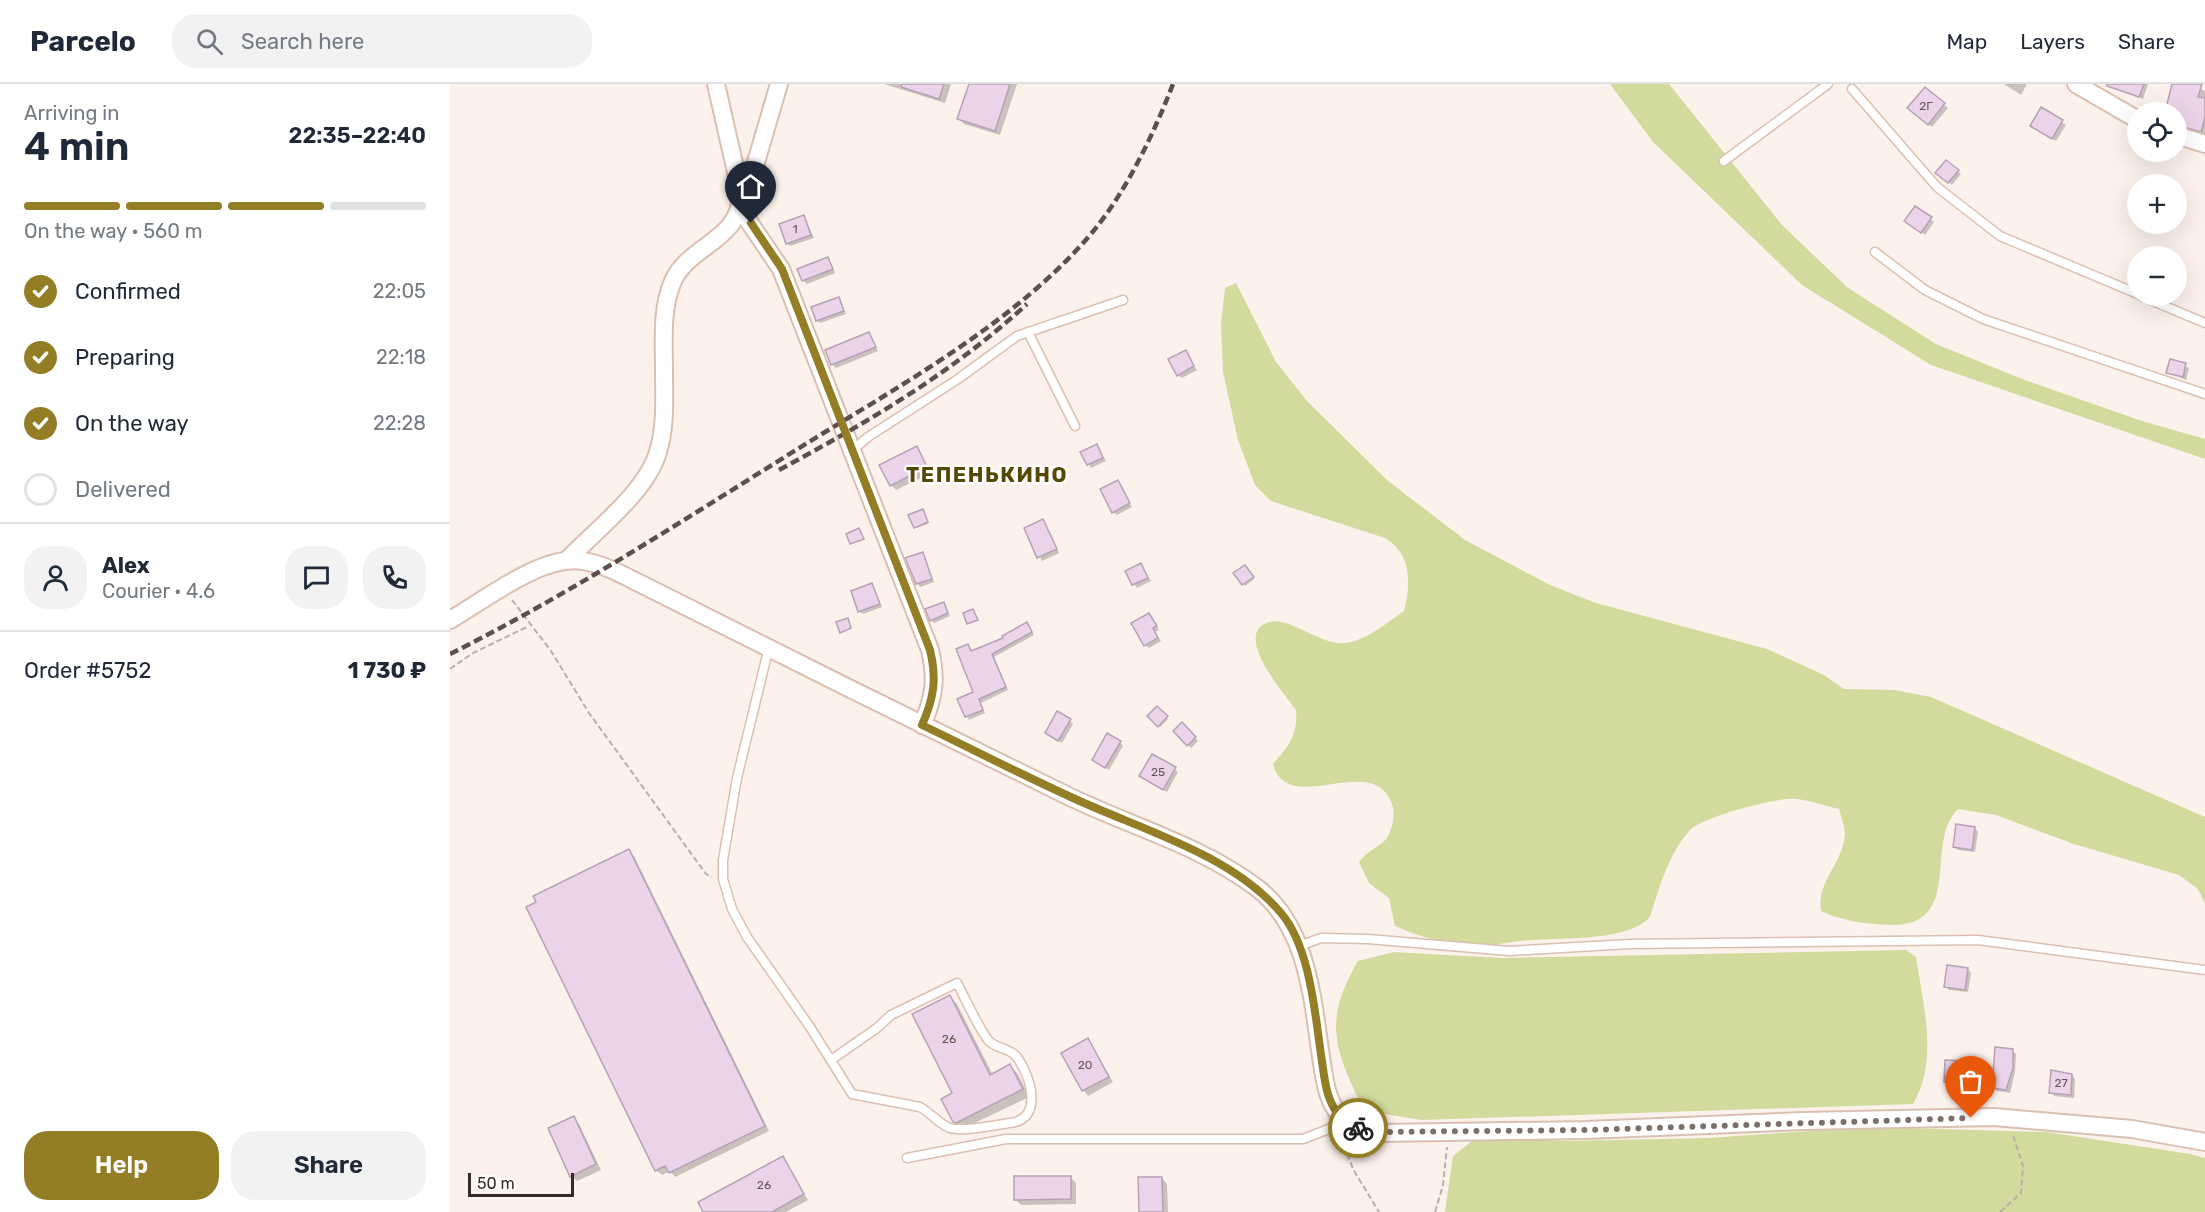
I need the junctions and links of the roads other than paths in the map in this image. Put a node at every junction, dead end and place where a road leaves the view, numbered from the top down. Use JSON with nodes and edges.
{"nodes":[{"id":1,"x":716,"y":84,"type":"edge"},
{"id":2,"x":779,"y":84,"type":"edge"},
{"id":3,"x":1828,"y":84,"type":"edge"},
{"id":4,"x":2076,"y":84,"type":"edge"},
{"id":5,"x":1852,"y":89,"type":"dead end"},
{"id":6,"x":2127,"y":114,"type":"edge"},
{"id":7,"x":2187,"y":138,"type":"edge"},
{"id":8,"x":2205,"y":144,"type":"edge"},
{"id":9,"x":1724,"y":161,"type":"dead end"},
{"id":10,"x":741,"y":202,"type":"junction"},
{"id":11,"x":1875,"y":252,"type":"dead end"},
{"id":12,"x":2127,"y":290,"type":"edge"},
{"id":13,"x":1123,"y":300,"type":"dead end"},
{"id":14,"x":2165,"y":306,"type":"edge"},
{"id":15,"x":2205,"y":323,"type":"edge"},
{"id":16,"x":1028,"y":332,"type":"junction"},
{"id":17,"x":2205,"y":394,"type":"edge"},
{"id":18,"x":1076,"y":426,"type":"dead end"},
{"id":19,"x":853,"y":450,"type":"junction"},
{"id":20,"x":567,"y":560,"type":"junction"},
{"id":21,"x":450,"y":620,"type":"edge"},
{"id":22,"x":769,"y":647,"type":"junction"},
{"id":23,"x":922,"y":725,"type":"junction"},
{"id":24,"x":1299,"y":946,"type":"junction"},
{"id":25,"x":2205,"y":970,"type":"edge"},
{"id":26,"x":831,"y":1060,"type":"junction"},
{"id":27,"x":1342,"y":1124,"type":"junction"},
{"id":28,"x":2205,"y":1142,"type":"edge"},
{"id":29,"x":907,"y":1158,"type":"dead end"}],
"edges":[{"from":1,"to":10,"type":"street"},
{"from":2,"to":10,"type":"street"},
{"from":3,"to":9,"type":"lane"},
{"from":4,"to":6,"type":"street"},
{"from":5,"to":12,"type":"lane"},
{"from":7,"to":8,"type":"street"},
{"from":10,"to":19,"type":"street"},
{"from":10,"to":20,"type":"street"},
{"from":11,"to":17,"type":"lane"},
{"from":13,"to":16,"type":"lane"},
{"from":14,"to":15,"type":"lane"},
{"from":16,"to":18,"type":"lane"},
{"from":16,"to":19,"type":"lane"},
{"from":19,"to":23,"type":"street"},
{"from":20,"to":21,"type":"street"},
{"from":20,"to":22,"type":"street"},
{"from":22,"to":23,"type":"street"},
{"from":22,"to":26,"type":"lane"},
{"from":23,"to":24,"type":"street"},
{"from":24,"to":25,"type":"lane"},
{"from":24,"to":27,"type":"street"},
{"from":26,"to":26,"type":"lane"},
{"from":27,"to":28,"type":"street"},
{"from":27,"to":29,"type":"lane"}]}
